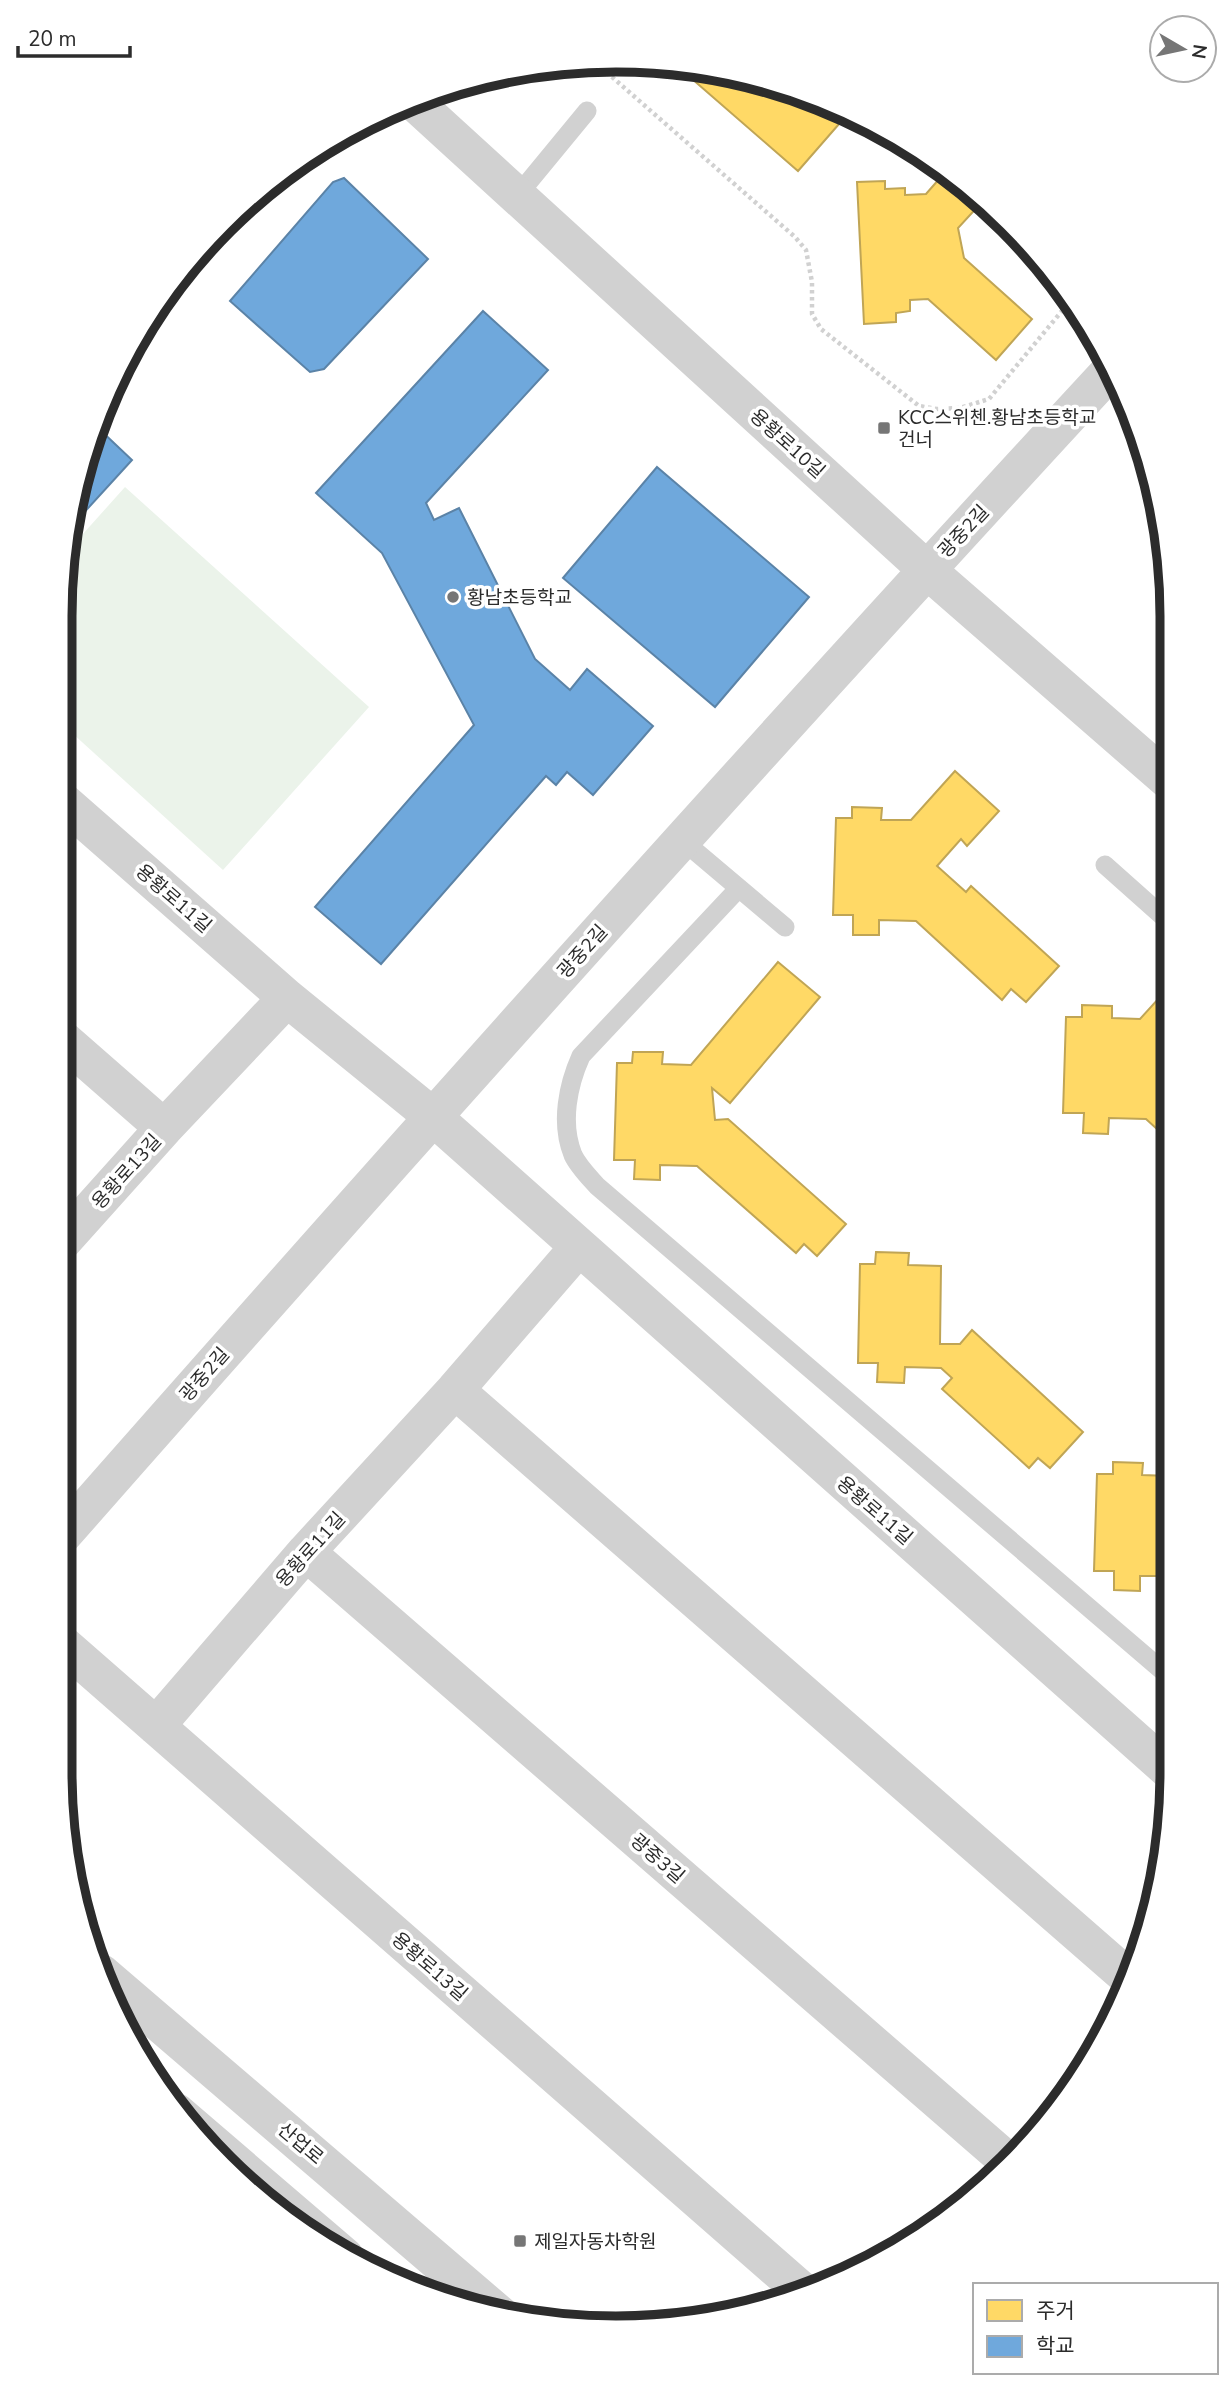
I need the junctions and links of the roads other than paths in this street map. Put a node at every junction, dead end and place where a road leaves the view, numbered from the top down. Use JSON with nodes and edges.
{"nodes":[{"id":1,"x":421,"y":108,"type":"edge"},
{"id":2,"x":587,"y":111,"type":"dead end"},
{"id":3,"x":517,"y":196,"type":"junction"},
{"id":4,"x":1105,"y":377,"type":"edge"},
{"id":5,"x":927,"y":570,"type":"junction"},
{"id":6,"x":1160,"y":773,"type":"edge"},
{"id":7,"x":72,"y":810,"type":"edge"},
{"id":8,"x":682,"y":840,"type":"junction"},
{"id":9,"x":1105,"y":865,"type":"dead end"},
{"id":10,"x":739,"y":888,"type":"junction"},
{"id":11,"x":1160,"y":914,"type":"edge"},
{"id":12,"x":785,"y":927,"type":"dead end"},
{"id":13,"x":287,"y":998,"type":"junction"},
{"id":14,"x":72,"y":1048,"type":"edge"},
{"id":15,"x":432,"y":1116,"type":"junction"},
{"id":16,"x":164,"y":1128,"type":"junction"},
{"id":17,"x":72,"y":1231,"type":"edge"},
{"id":18,"x":578,"y":1248,"type":"junction"},
{"id":19,"x":454,"y":1390,"type":"junction"},
{"id":20,"x":72,"y":1524,"type":"edge"},
{"id":21,"x":306,"y":1552,"type":"junction"},
{"id":22,"x":72,"y":1652,"type":"edge"},
{"id":23,"x":1160,"y":1669,"type":"edge"},
{"id":24,"x":156,"y":1726,"type":"junction"},
{"id":25,"x":1160,"y":1762,"type":"edge"},
{"id":26,"x":1122,"y":1972,"type":"edge"},
{"id":27,"x":115,"y":1985,"type":"edge"},
{"id":28,"x":1002,"y":2156,"type":"edge"},
{"id":29,"x":796,"y":2285,"type":"edge"},
{"id":30,"x":482,"y":2300,"type":"edge"}],
"edges":[{"from":1,"to":3,"type":"street","name":"용황로10길"},
{"from":2,"to":3,"type":"lane"},
{"from":3,"to":5,"type":"street","name":"용황로10길"},
{"from":4,"to":5,"type":"street","name":"광중2길"},
{"from":5,"to":6,"type":"street","name":"용황로10길"},
{"from":5,"to":8,"type":"street","name":"광중2길"},
{"from":7,"to":13,"type":"street","name":"용황로11길"},
{"from":8,"to":10,"type":"lane"},
{"from":8,"to":15,"type":"street","name":"광중2길"},
{"from":9,"to":11,"type":"lane"},
{"from":10,"to":12,"type":"lane"},
{"from":10,"to":23,"type":"lane"},
{"from":13,"to":15,"type":"street","name":"용황로11길"},
{"from":13,"to":16,"type":"street"},
{"from":14,"to":16,"type":"street"},
{"from":15,"to":18,"type":"street","name":"용황로11길"},
{"from":15,"to":20,"type":"street","name":"광중2길"},
{"from":16,"to":17,"type":"street","name":"용황로13길"},
{"from":18,"to":19,"type":"street","name":"용황로11길"},
{"from":18,"to":25,"type":"street","name":"용황로11길"},
{"from":19,"to":21,"type":"street","name":"용황로11길"},
{"from":19,"to":26,"type":"street"},
{"from":21,"to":24,"type":"street","name":"용황로11길"},
{"from":21,"to":28,"type":"street","name":"광중3길"},
{"from":22,"to":24,"type":"street","name":"용황로13길"},
{"from":24,"to":29,"type":"street","name":"용황로13길"},
{"from":27,"to":30,"type":"street","name":"산업로"}]}
